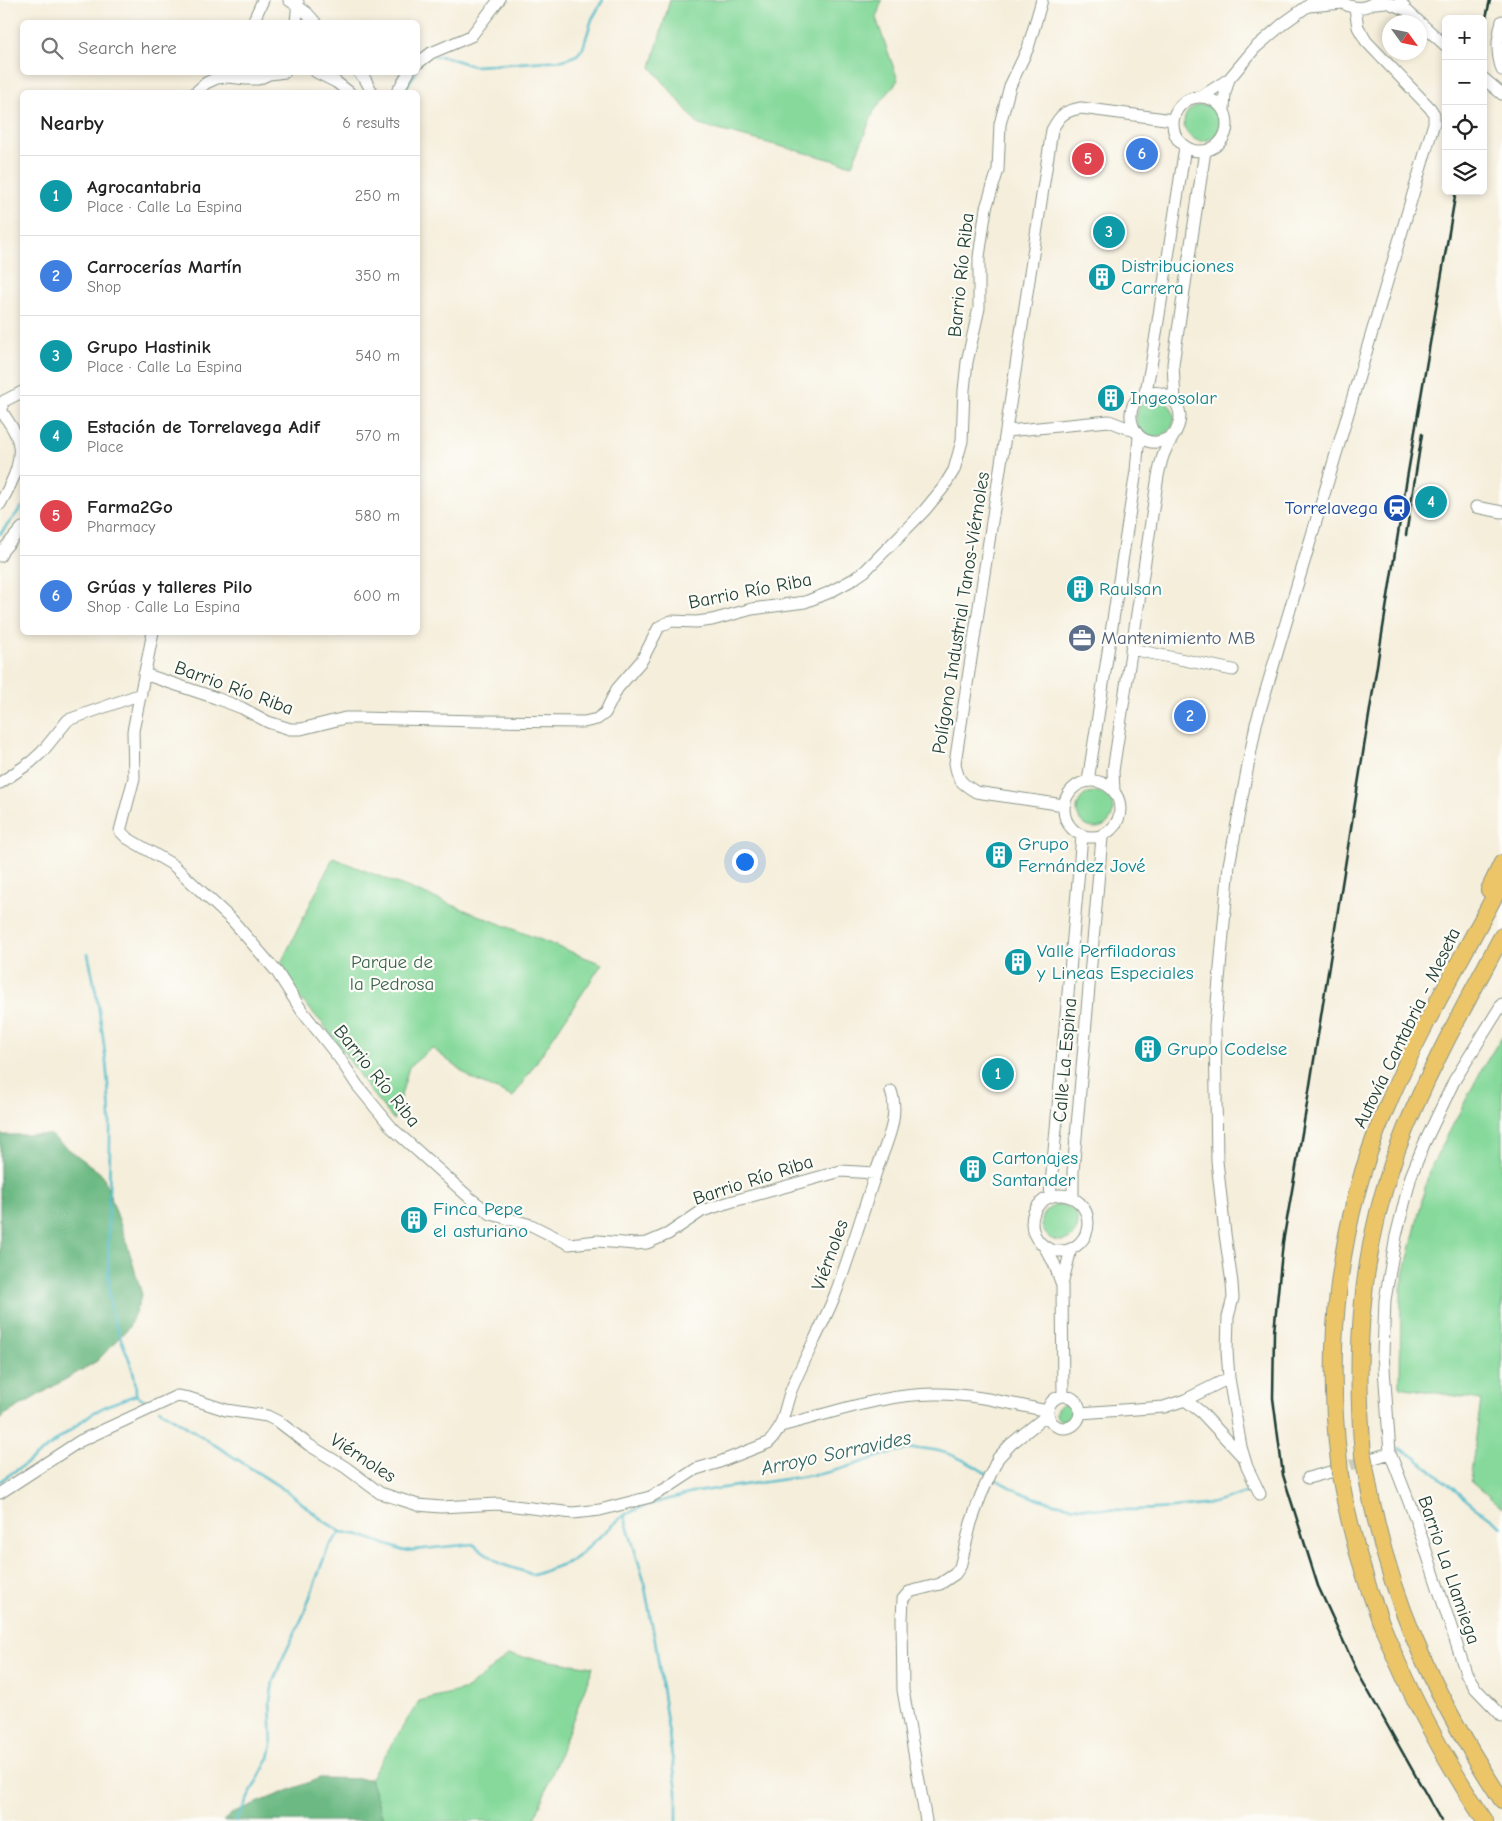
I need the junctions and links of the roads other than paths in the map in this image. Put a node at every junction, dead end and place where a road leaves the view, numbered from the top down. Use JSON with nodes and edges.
{"nodes":[{"id":1,"x":263,"y":0,"type":"edge"},
{"id":2,"x":500,"y":0,"type":"edge"},
{"id":3,"x":1042,"y":0,"type":"edge"},
{"id":4,"x":1376,"y":1,"type":"edge"},
{"id":5,"x":295,"y":2,"type":"edge"},
{"id":6,"x":1341,"y":2,"type":"edge"},
{"id":7,"x":1313,"y":3,"type":"edge"},
{"id":8,"x":1403,"y":5,"type":"edge"},
{"id":9,"x":1355,"y":8,"type":"junction"},
{"id":10,"x":254,"y":20,"type":"edge"},
{"id":11,"x":296,"y":20,"type":"edge"},
{"id":12,"x":313,"y":20,"type":"edge"},
{"id":13,"x":1502,"y":21,"type":"edge"},
{"id":14,"x":1442,"y":43,"type":"edge"},
{"id":15,"x":420,"y":61,"type":"edge"},
{"id":16,"x":1502,"y":70,"type":"edge"},
{"id":17,"x":230,"y":75,"type":"edge"},
{"id":18,"x":267,"y":75,"type":"edge"},
{"id":19,"x":322,"y":75,"type":"edge"},
{"id":20,"x":361,"y":75,"type":"edge"},
{"id":21,"x":407,"y":75,"type":"edge"},
{"id":22,"x":1228,"y":79,"type":"junction"},
{"id":23,"x":1487,"y":81,"type":"edge"},
{"id":24,"x":198,"y":90,"type":"edge"},
{"id":25,"x":346,"y":90,"type":"edge"},
{"id":26,"x":371,"y":90,"type":"edge"},
{"id":27,"x":397,"y":90,"type":"edge"},
{"id":28,"x":1502,"y":94,"type":"edge"},
{"id":29,"x":1201,"y":97,"type":"junction"},
{"id":30,"x":1224,"y":110,"type":"junction"},
{"id":31,"x":1173,"y":120,"type":"junction"},
{"id":32,"x":1185,"y":147,"type":"junction"},
{"id":33,"x":1205,"y":151,"type":"junction"},
{"id":34,"x":20,"y":393,"type":"edge"},
{"id":35,"x":1144,"y":395,"type":"junction"},
{"id":36,"x":1174,"y":401,"type":"junction"},
{"id":37,"x":1134,"y":405,"type":"junction"},
{"id":38,"x":1109,"y":421,"type":"junction"},
{"id":39,"x":1007,"y":431,"type":"junction"},
{"id":40,"x":1137,"y":434,"type":"junction"},
{"id":41,"x":1173,"y":435,"type":"junction"},
{"id":42,"x":0,"y":504,"type":"edge"},
{"id":43,"x":1476,"y":507,"type":"dead end"},
{"id":44,"x":1502,"y":512,"type":"edge"},
{"id":45,"x":20,"y":530,"type":"edge"},
{"id":46,"x":0,"y":556,"type":"edge"},
{"id":47,"x":151,"y":635,"type":"edge"},
{"id":48,"x":1131,"y":649,"type":"junction"},
{"id":49,"x":1233,"y":670,"type":"dead end"},
{"id":50,"x":144,"y":674,"type":"junction"},
{"id":51,"x":141,"y":694,"type":"junction"},
{"id":52,"x":1088,"y":781,"type":"junction"},
{"id":53,"x":0,"y":783,"type":"edge"},
{"id":54,"x":1114,"y":791,"type":"junction"},
{"id":55,"x":1064,"y":805,"type":"junction"},
{"id":56,"x":1082,"y":836,"type":"junction"},
{"id":57,"x":1102,"y":837,"type":"junction"},
{"id":58,"x":1502,"y":863,"type":"edge"},
{"id":59,"x":1502,"y":882,"type":"edge"},
{"id":60,"x":1502,"y":936,"type":"edge"},
{"id":61,"x":1502,"y":949,"type":"edge"},
{"id":62,"x":1470,"y":997,"type":"junction"},
{"id":63,"x":1502,"y":1004,"type":"edge"},
{"id":64,"x":891,"y":1091,"type":"dead end"},
{"id":65,"x":1385,"y":1110,"type":"junction"},
{"id":66,"x":875,"y":1173,"type":"junction"},
{"id":67,"x":1050,"y":1196,"type":"junction"},
{"id":68,"x":1073,"y":1198,"type":"junction"},
{"id":69,"x":1045,"y":1248,"type":"junction"},
{"id":70,"x":1071,"y":1250,"type":"junction"},
{"id":71,"x":1062,"y":1285,"type":"junction"},
{"id":72,"x":1229,"y":1378,"type":"junction"},
{"id":73,"x":1063,"y":1396,"type":"junction"},
{"id":74,"x":1185,"y":1400,"type":"junction"},
{"id":75,"x":1049,"y":1413,"type":"junction"},
{"id":76,"x":1080,"y":1414,"type":"junction"},
{"id":77,"x":780,"y":1426,"type":"junction"},
{"id":78,"x":1390,"y":1453,"type":"junction"},
{"id":79,"x":1245,"y":1459,"type":"junction"},
{"id":80,"x":1367,"y":1460,"type":"junction"},
{"id":81,"x":1336,"y":1470,"type":"junction"},
{"id":82,"x":1308,"y":1478,"type":"dead end"},
{"id":83,"x":0,"y":1493,"type":"edge"},
{"id":84,"x":1260,"y":1494,"type":"dead end"},
{"id":85,"x":1502,"y":1716,"type":"edge"},
{"id":86,"x":1502,"y":1800,"type":"edge"},
{"id":87,"x":926,"y":1821,"type":"edge"},
{"id":88,"x":1485,"y":1821,"type":"edge"}],
"edges":[{"from":1,"to":10,"type":"street"},
{"from":2,"to":15,"type":"street"},
{"from":3,"to":50,"type":"street","name":"Barrio Río Riba"},
{"from":4,"to":8,"type":"street"},
{"from":4,"to":9,"type":"street"},
{"from":5,"to":11,"type":"street"},
{"from":5,"to":12,"type":"street"},
{"from":6,"to":7,"type":"street"},
{"from":6,"to":9,"type":"street"},
{"from":7,"to":22,"type":"street"},
{"from":8,"to":14,"type":"street"},
{"from":9,"to":72,"type":"street"},
{"from":13,"to":16,"type":"street"},
{"from":17,"to":18,"type":"street"},
{"from":17,"to":24,"type":"street"},
{"from":19,"to":25,"type":"street"},
{"from":20,"to":26,"type":"street"},
{"from":21,"to":27,"type":"street"},
{"from":22,"to":29,"type":"street"},
{"from":22,"to":30,"type":"street"},
{"from":23,"to":28,"type":"street"},
{"from":29,"to":30,"type":"street"},
{"from":29,"to":31,"type":"street"},
{"from":30,"to":33,"type":"street"},
{"from":31,"to":32,"type":"street"},
{"from":31,"to":39,"type":"street","name":"Polígono Industrial Tanos-Viérnoles"},
{"from":32,"to":33,"type":"street"},
{"from":32,"to":35,"type":"street"},
{"from":33,"to":36,"type":"street"},
{"from":34,"to":42,"type":"street"},
{"from":35,"to":36,"type":"street"},
{"from":35,"to":37,"type":"street"},
{"from":36,"to":41,"type":"street"},
{"from":37,"to":38,"type":"street"},
{"from":37,"to":40,"type":"street"},
{"from":38,"to":39,"type":"street"},
{"from":38,"to":40,"type":"street"},
{"from":39,"to":55,"type":"street","name":"Polígono Industrial Tanos-Viérnoles"},
{"from":40,"to":41,"type":"street"},
{"from":40,"to":52,"type":"street"},
{"from":41,"to":48,"type":"street"},
{"from":43,"to":44,"type":"street"},
{"from":45,"to":46,"type":"street"},
{"from":47,"to":50,"type":"street","name":"Barrio Río Riba"},
{"from":48,"to":49,"type":"street"},
{"from":48,"to":54,"type":"street"},
{"from":50,"to":51,"type":"street","name":"Barrio Río Riba"},
{"from":51,"to":53,"type":"street"},
{"from":51,"to":66,"type":"street","name":"Barrio Río Riba"},
{"from":52,"to":54,"type":"street"},
{"from":52,"to":55,"type":"street"},
{"from":54,"to":57,"type":"street"},
{"from":55,"to":56,"type":"street"},
{"from":56,"to":57,"type":"street"},
{"from":56,"to":67,"type":"street","name":"Calle La Espina"},
{"from":57,"to":68,"type":"street","name":"Calle La Espina"},
{"from":58,"to":65,"type":"highway"},
{"from":59,"to":65,"type":"highway","name":"Autovía Cantabria - Meseta"},
{"from":60,"to":62,"type":"highway"},
{"from":61,"to":62,"type":"highway"},
{"from":62,"to":80,"type":"highway"},
{"from":63,"to":78,"type":"street","name":"Barrio La Llamiega"},
{"from":64,"to":66,"type":"street","name":"Viérnoles"},
{"from":65,"to":81,"type":"highway","name":"Autovía Cantabria - Meseta"},
{"from":66,"to":77,"type":"street","name":"Viérnoles"},
{"from":67,"to":68,"type":"street"},
{"from":67,"to":69,"type":"street"},
{"from":68,"to":70,"type":"street"},
{"from":69,"to":70,"type":"street"},
{"from":69,"to":71,"type":"street"},
{"from":70,"to":71,"type":"street"},
{"from":71,"to":73,"type":"street"},
{"from":72,"to":74,"type":"street"},
{"from":72,"to":79,"type":"street"},
{"from":73,"to":75,"type":"street"},
{"from":73,"to":76,"type":"street"},
{"from":74,"to":76,"type":"street"},
{"from":74,"to":79,"type":"street"},
{"from":75,"to":76,"type":"street"},
{"from":75,"to":77,"type":"street"},
{"from":75,"to":87,"type":"street"},
{"from":77,"to":83,"type":"street","name":"Viérnoles"},
{"from":78,"to":80,"type":"street"},
{"from":78,"to":85,"type":"street","name":"Barrio La Llamiega"},
{"from":79,"to":84,"type":"street"},
{"from":80,"to":86,"type":"highway"},
{"from":81,"to":82,"type":"street"},
{"from":81,"to":88,"type":"highway","name":"Autovía Cantabria - Meseta"}]}
